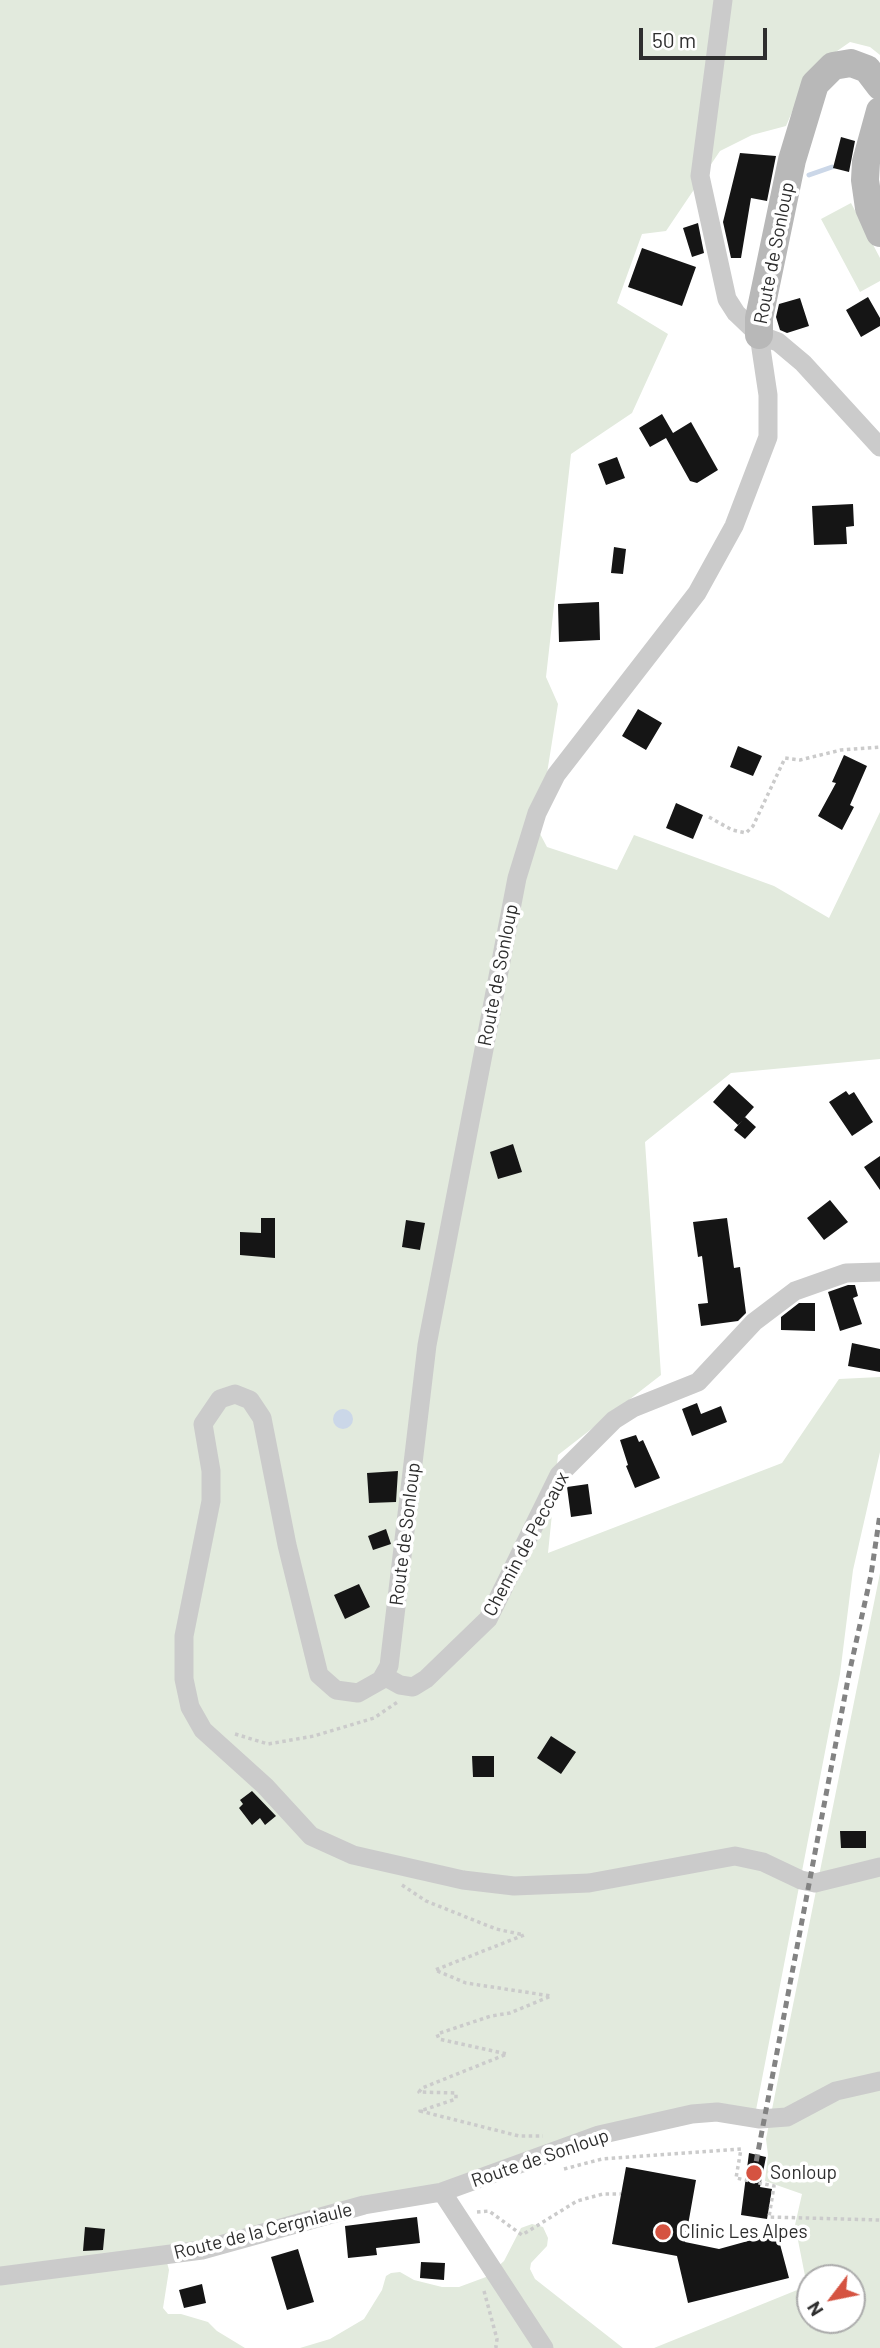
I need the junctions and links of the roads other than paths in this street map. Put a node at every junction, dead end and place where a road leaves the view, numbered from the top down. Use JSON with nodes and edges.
{"nodes":[{"id":1,"x":723,"y":0,"type":"edge"},
{"id":2,"x":880,"y":86,"type":"edge"},
{"id":3,"x":880,"y":111,"type":"edge"},
{"id":4,"x":880,"y":233,"type":"edge"},
{"id":5,"x":759,"y":335,"type":"junction"},
{"id":6,"x":880,"y":447,"type":"edge"},
{"id":7,"x":880,"y":1272,"type":"edge"},
{"id":8,"x":384,"y":1676,"type":"junction"},
{"id":9,"x":880,"y":1867,"type":"edge"},
{"id":10,"x":880,"y":2081,"type":"edge"},
{"id":11,"x":442,"y":2192,"type":"junction"},
{"id":12,"x":0,"y":2276,"type":"edge"},
{"id":13,"x":544,"y":2348,"type":"edge"}],
"edges":[{"from":1,"to":5,"type":"street"},
{"from":2,"to":5,"type":"street","name":"Route de Sonloup"},
{"from":3,"to":4,"type":"street"},
{"from":5,"to":6,"type":"street"},
{"from":5,"to":8,"type":"street","name":"Route de Sonloup"},
{"from":7,"to":8,"type":"street","name":"Chemin de Peccaux"},
{"from":8,"to":9,"type":"street"},
{"from":10,"to":11,"type":"street","name":"Route de Sonloup"},
{"from":11,"to":12,"type":"street","name":"Route de la Cergniaule"},
{"from":11,"to":13,"type":"street"}]}
